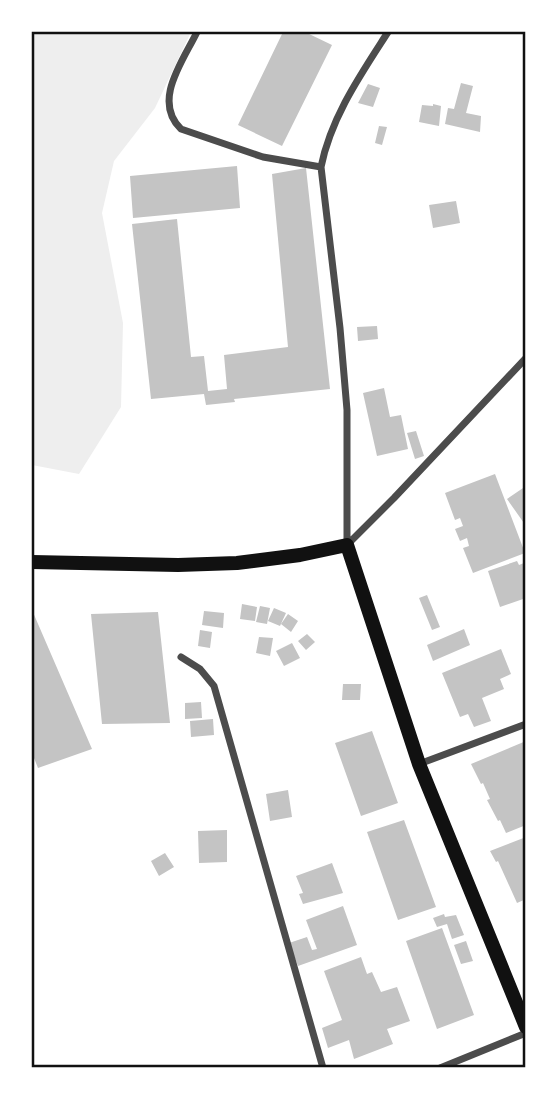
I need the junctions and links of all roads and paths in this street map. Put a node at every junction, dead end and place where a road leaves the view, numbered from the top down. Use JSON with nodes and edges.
{"nodes":[{"id":1,"x":197,"y":32,"type":"edge"},
{"id":2,"x":388,"y":32,"type":"edge"},
{"id":3,"x":321,"y":167,"type":"junction"},
{"id":4,"x":526,"y":358,"type":"edge"},
{"id":5,"x":346,"y":545,"type":"junction"},
{"id":6,"x":32,"y":562,"type":"edge"},
{"id":7,"x":181,"y":657,"type":"dead end"},
{"id":8,"x":526,"y":724,"type":"edge"},
{"id":9,"x":419,"y":764,"type":"junction"},
{"id":10,"x":526,"y":1027,"type":"edge"},
{"id":11,"x":526,"y":1033,"type":"edge"},
{"id":12,"x":323,"y":1068,"type":"edge"},
{"id":13,"x":440,"y":1068,"type":"edge"}],
"edges":[{"from":1,"to":3,"type":"street"},
{"from":2,"to":3,"type":"street"},
{"from":3,"to":5,"type":"street"},
{"from":4,"to":5,"type":"street"},
{"from":5,"to":6,"type":"main road"},
{"from":5,"to":9,"type":"main road"},
{"from":7,"to":12,"type":"street"},
{"from":8,"to":9,"type":"street"},
{"from":9,"to":10,"type":"main road"},
{"from":11,"to":13,"type":"street"}]}
